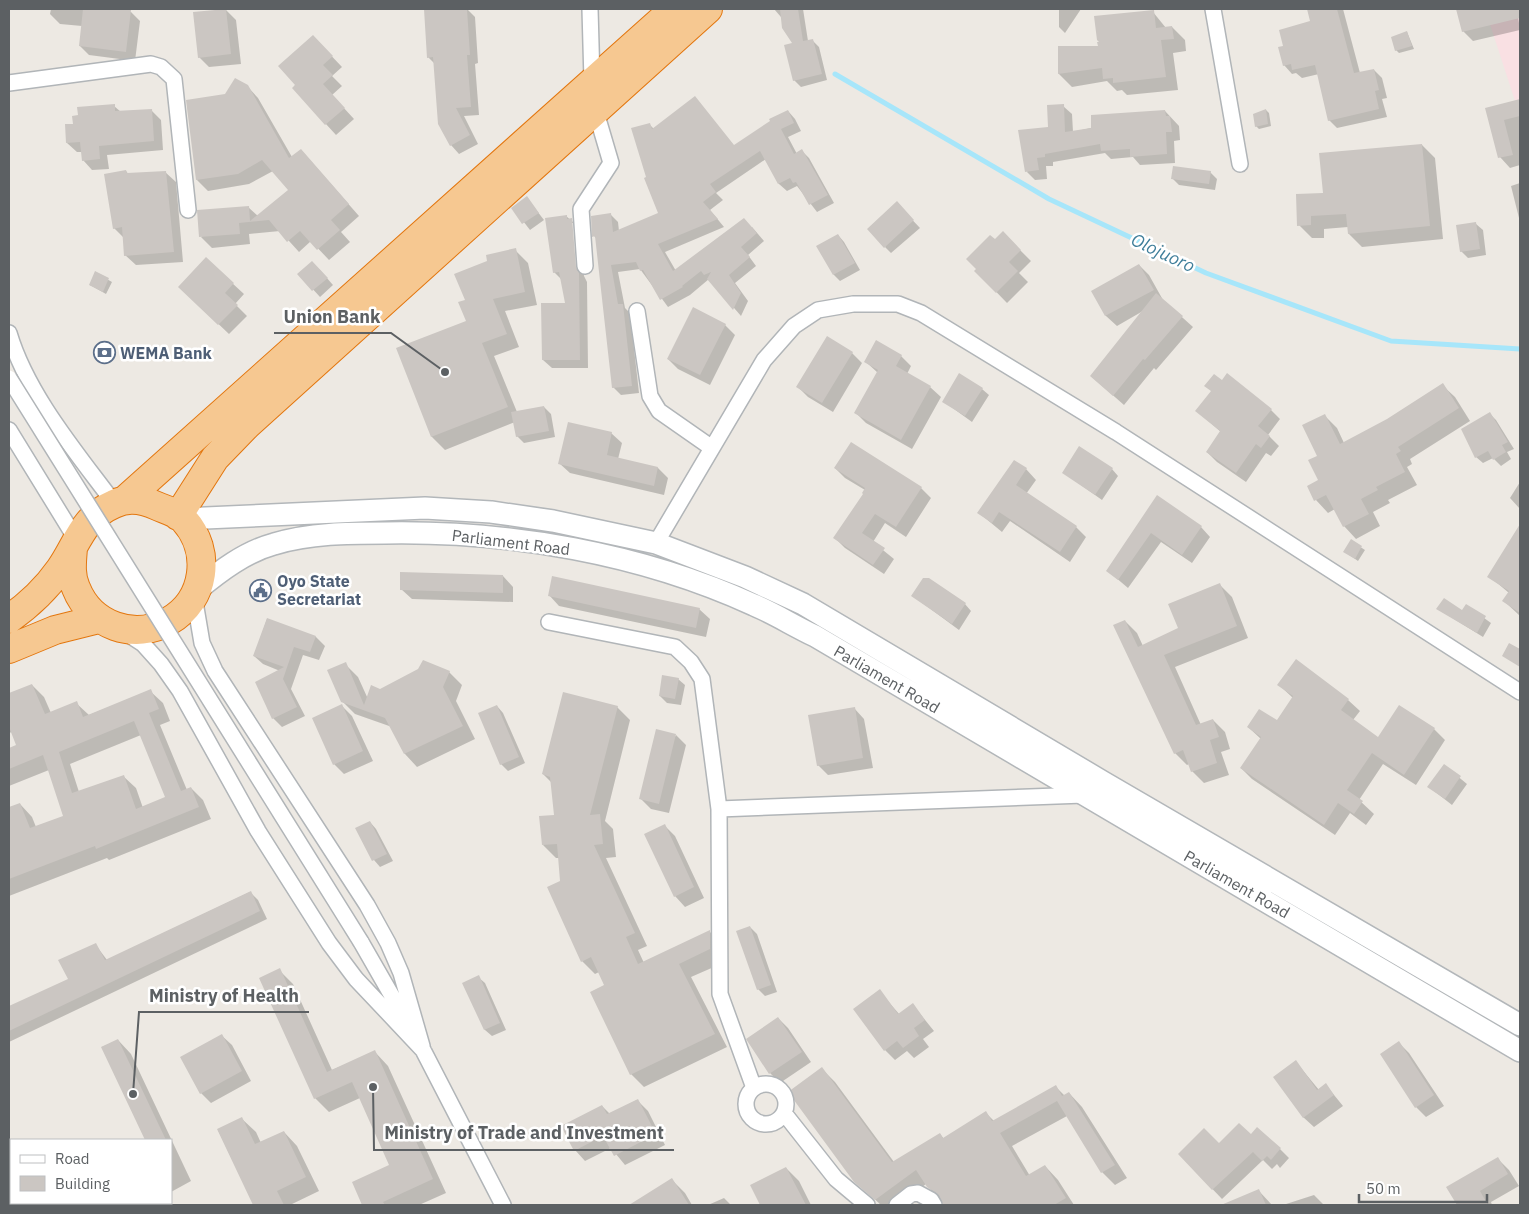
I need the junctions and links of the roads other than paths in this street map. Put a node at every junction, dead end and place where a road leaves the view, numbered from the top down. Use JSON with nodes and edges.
{"nodes":[{"id":1,"x":590,"y":9,"type":"edge"},
{"id":2,"x":674,"y":9,"type":"edge"},
{"id":3,"x":708,"y":9,"type":"edge"},
{"id":4,"x":1214,"y":9,"type":"edge"},
{"id":5,"x":9,"y":83,"type":"edge"},
{"id":6,"x":599,"y":97,"type":"junction"},
{"id":7,"x":1240,"y":164,"type":"dead end"},
{"id":8,"x":188,"y":210,"type":"dead end"},
{"id":9,"x":585,"y":266,"type":"dead end"},
{"id":10,"x":637,"y":311,"type":"dead end"},
{"id":11,"x":9,"y":333,"type":"edge"},
{"id":12,"x":9,"y":378,"type":"edge"},
{"id":13,"x":9,"y":430,"type":"edge"},
{"id":14,"x":712,"y":448,"type":"junction"},
{"id":15,"x":119,"y":502,"type":"junction"},
{"id":16,"x":180,"y":517,"type":"junction"},
{"id":17,"x":656,"y":542,"type":"junction"},
{"id":18,"x":75,"y":543,"type":"junction"},
{"id":19,"x":196,"y":593,"type":"junction"},
{"id":20,"x":9,"y":618,"type":"edge"},
{"id":21,"x":105,"y":622,"type":"junction"},
{"id":22,"x":550,"y":622,"type":"dead end"},
{"id":23,"x":9,"y":648,"type":"edge"},
{"id":24,"x":1520,"y":692,"type":"edge"},
{"id":25,"x":1103,"y":782,"type":"junction"},
{"id":26,"x":1085,"y":795,"type":"junction"},
{"id":27,"x":718,"y":809,"type":"junction"},
{"id":28,"x":1520,"y":1024,"type":"edge"},
{"id":29,"x":423,"y":1050,"type":"junction"},
{"id":30,"x":1520,"y":1050,"type":"edge"},
{"id":31,"x":754,"y":1088,"type":"junction"},
{"id":32,"x":784,"y":1114,"type":"junction"},
{"id":33,"x":503,"y":1205,"type":"edge"},
{"id":34,"x":867,"y":1205,"type":"edge"},
{"id":35,"x":897,"y":1205,"type":"edge"},
{"id":36,"x":934,"y":1205,"type":"edge"}],
"edges":[{"from":1,"to":6,"type":"street"},
{"from":2,"to":6,"type":"highway"},
{"from":3,"to":6,"type":"highway"},
{"from":4,"to":7,"type":"street"},
{"from":5,"to":8,"type":"street"},
{"from":6,"to":9,"type":"street"},
{"from":6,"to":15,"type":"highway"},
{"from":6,"to":16,"type":"highway"},
{"from":10,"to":14,"type":"street"},
{"from":11,"to":15,"type":"street"},
{"from":12,"to":29,"type":"street","bridge":true},
{"from":13,"to":18,"type":"street"},
{"from":14,"to":17,"type":"street"},
{"from":14,"to":24,"type":"street"},
{"from":15,"to":16,"type":"highway"},
{"from":15,"to":18,"type":"highway"},
{"from":16,"to":17,"type":"main road","name":"Parliament Road"},
{"from":16,"to":19,"type":"highway"},
{"from":17,"to":25,"type":"main road","name":"Parliament Road"},
{"from":18,"to":20,"type":"highway"},
{"from":18,"to":21,"type":"highway"},
{"from":19,"to":21,"type":"highway"},
{"from":19,"to":26,"type":"main road","name":"Parliament Road"},
{"from":19,"to":29,"type":"street"},
{"from":21,"to":23,"type":"highway"},
{"from":21,"to":29,"type":"street"},
{"from":22,"to":27,"type":"street"},
{"from":25,"to":26,"type":"street"},
{"from":25,"to":28,"type":"main road","name":"Parliament Road"},
{"from":26,"to":27,"type":"street"},
{"from":26,"to":30,"type":"main road","name":"Parliament Road"},
{"from":27,"to":31,"type":"street"},
{"from":29,"to":33,"type":"street"},
{"from":31,"to":32,"type":"street"},
{"from":31,"to":32,"type":"street"},
{"from":32,"to":34,"type":"street"},
{"from":35,"to":36,"type":"street"}]}
